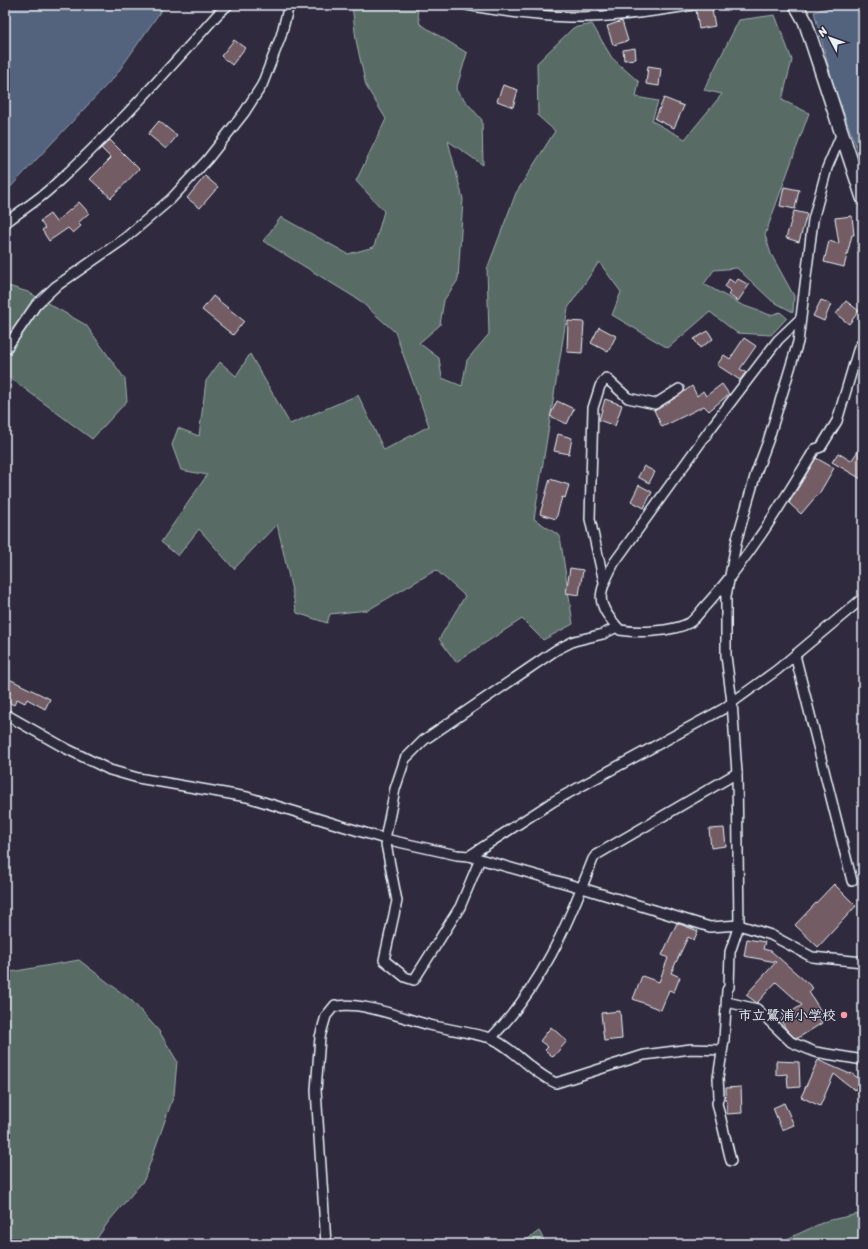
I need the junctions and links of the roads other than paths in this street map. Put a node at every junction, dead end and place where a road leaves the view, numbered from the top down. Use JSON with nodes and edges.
{"nodes":[{"id":1,"x":228,"y":5,"type":"edge"},
{"id":2,"x":289,"y":5,"type":"edge"},
{"id":3,"x":467,"y":5,"type":"edge"},
{"id":4,"x":693,"y":5,"type":"edge"},
{"id":5,"x":796,"y":5,"type":"edge"},
{"id":6,"x":842,"y":133,"type":"junction"},
{"id":7,"x":863,"y":198,"type":"edge"},
{"id":8,"x":5,"y":223,"type":"edge"},
{"id":9,"x":800,"y":319,"type":"junction"},
{"id":10,"x":863,"y":342,"type":"edge"},
{"id":11,"x":5,"y":350,"type":"edge"},
{"id":12,"x":679,"y":389,"type":"dead end"},
{"id":13,"x":728,"y":581,"type":"junction"},
{"id":14,"x":604,"y":582,"type":"junction"},
{"id":15,"x":863,"y":598,"type":"edge"},
{"id":16,"x":617,"y":628,"type":"junction"},
{"id":17,"x":795,"y":655,"type":"junction"},
{"id":18,"x":732,"y":702,"type":"junction"},
{"id":19,"x":5,"y":714,"type":"edge"},
{"id":20,"x":737,"y":773,"type":"junction"},
{"id":21,"x":385,"y":839,"type":"junction"},
{"id":22,"x":469,"y":856,"type":"junction"},
{"id":23,"x":480,"y":859,"type":"junction"},
{"id":24,"x":852,"y":881,"type":"dead end"},
{"id":25,"x":582,"y":888,"type":"junction"},
{"id":26,"x":739,"y":926,"type":"junction"},
{"id":27,"x":863,"y":962,"type":"edge"},
{"id":28,"x":728,"y":1002,"type":"junction"},
{"id":29,"x":491,"y":1038,"type":"junction"},
{"id":30,"x":722,"y":1050,"type":"junction"},
{"id":31,"x":863,"y":1060,"type":"edge"},
{"id":32,"x":731,"y":1161,"type":"dead end"},
{"id":33,"x":326,"y":1244,"type":"edge"}],
"edges":[{"from":1,"to":8,"type":"street"},
{"from":2,"to":11,"type":"street"},
{"from":3,"to":4,"type":"street"},
{"from":5,"to":6,"type":"main road"},
{"from":6,"to":7,"type":"main road"},
{"from":6,"to":9,"type":"street"},
{"from":9,"to":13,"type":"street"},
{"from":9,"to":14,"type":"street"},
{"from":10,"to":13,"type":"street"},
{"from":12,"to":14,"type":"street"},
{"from":13,"to":16,"type":"street"},
{"from":13,"to":18,"type":"street"},
{"from":14,"to":16,"type":"street"},
{"from":15,"to":17,"type":"street"},
{"from":16,"to":21,"type":"street"},
{"from":17,"to":18,"type":"street"},
{"from":17,"to":24,"type":"street"},
{"from":18,"to":20,"type":"street"},
{"from":18,"to":22,"type":"street"},
{"from":19,"to":21,"type":"street"},
{"from":20,"to":25,"type":"street"},
{"from":20,"to":26,"type":"street"},
{"from":21,"to":22,"type":"street"},
{"from":21,"to":23,"type":"street"},
{"from":22,"to":23,"type":"street"},
{"from":23,"to":25,"type":"street"},
{"from":25,"to":26,"type":"street"},
{"from":25,"to":29,"type":"street"},
{"from":26,"to":27,"type":"street"},
{"from":26,"to":28,"type":"street"},
{"from":28,"to":30,"type":"street"},
{"from":28,"to":31,"type":"street"},
{"from":29,"to":30,"type":"street"},
{"from":29,"to":33,"type":"street"},
{"from":30,"to":32,"type":"street"}]}
